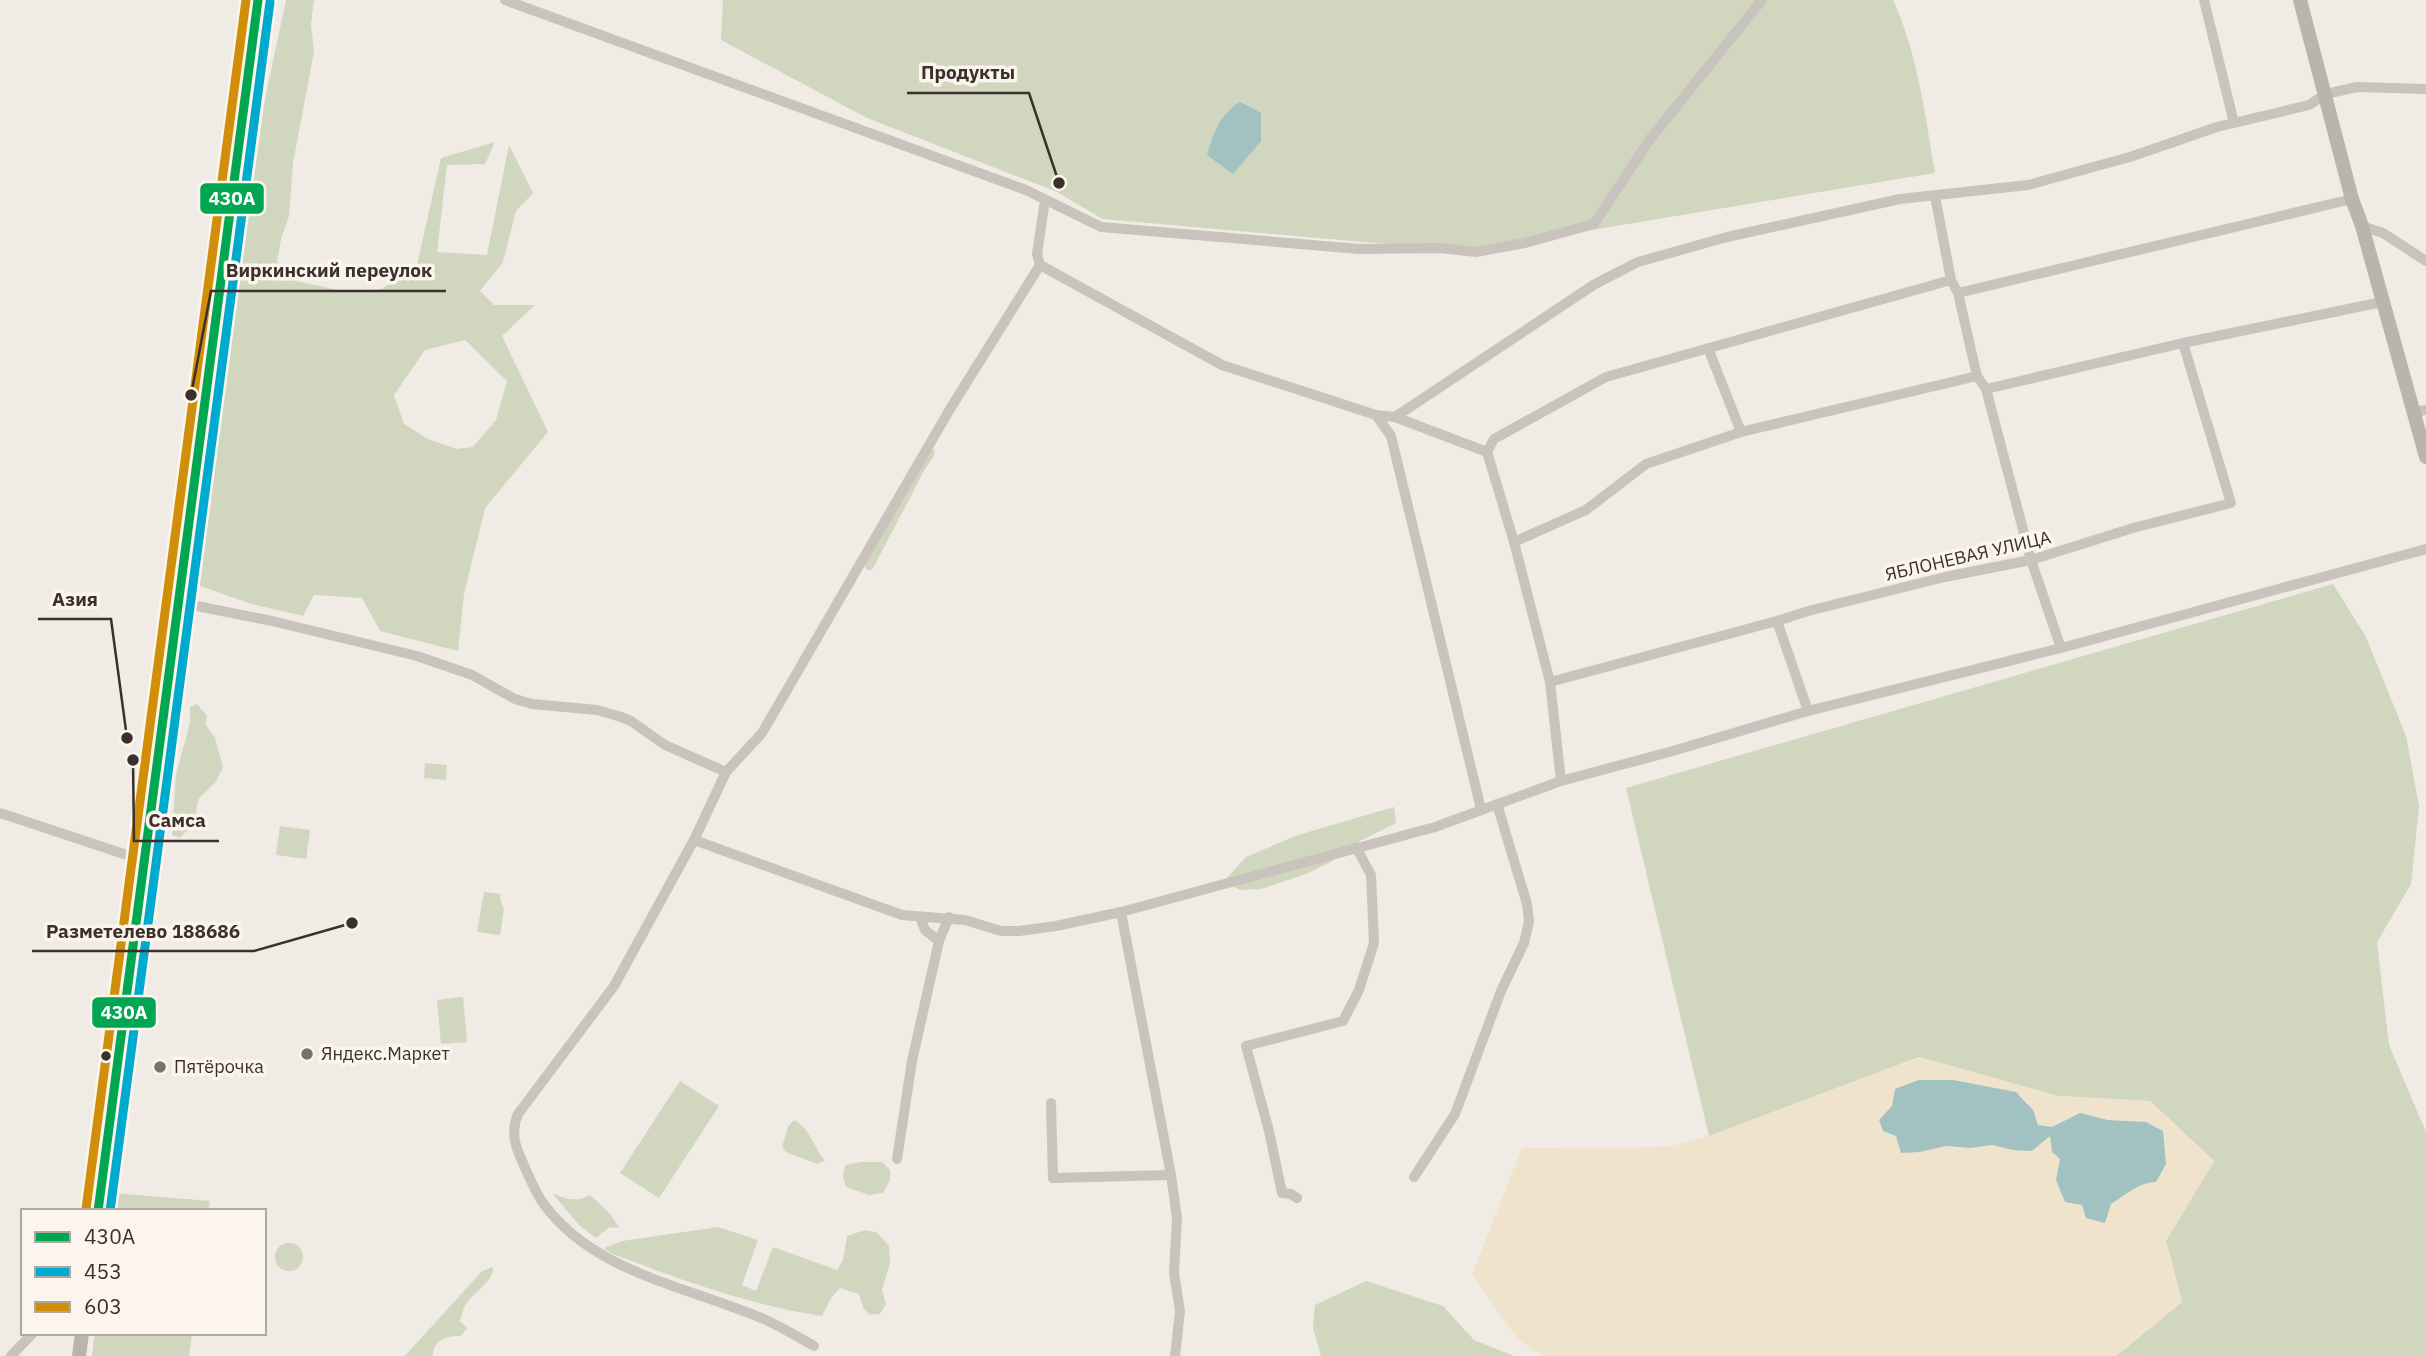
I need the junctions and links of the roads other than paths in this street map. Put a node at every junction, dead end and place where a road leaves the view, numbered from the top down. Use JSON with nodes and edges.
{"nodes":[{"id":1,"x":258,"y":0,"type":"edge"},
{"id":2,"x":505,"y":0,"type":"edge"},
{"id":3,"x":1762,"y":0,"type":"edge"},
{"id":4,"x":2204,"y":0,"type":"edge"},
{"id":5,"x":2301,"y":0,"type":"edge"},
{"id":6,"x":2426,"y":89,"type":"edge"},
{"id":7,"x":2326,"y":94,"type":"junction"},
{"id":8,"x":2234,"y":122,"type":"junction"},
{"id":9,"x":1935,"y":196,"type":"junction"},
{"id":10,"x":2352,"y":199,"type":"junction"},
{"id":11,"x":1045,"y":200,"type":"junction"},
{"id":12,"x":2362,"y":226,"type":"junction"},
{"id":13,"x":2426,"y":261,"type":"edge"},
{"id":14,"x":1040,"y":265,"type":"junction"},
{"id":15,"x":1951,"y":280,"type":"junction"},
{"id":16,"x":1958,"y":293,"type":"junction"},
{"id":17,"x":2382,"y":302,"type":"junction"},
{"id":18,"x":2183,"y":343,"type":"junction"},
{"id":19,"x":1708,"y":348,"type":"junction"},
{"id":20,"x":1977,"y":376,"type":"junction"},
{"id":21,"x":1986,"y":389,"type":"junction"},
{"id":22,"x":2420,"y":411,"type":"edge"},
{"id":23,"x":1377,"y":415,"type":"junction"},
{"id":24,"x":1395,"y":417,"type":"junction"},
{"id":25,"x":1741,"y":432,"type":"junction"},
{"id":26,"x":1487,"y":452,"type":"junction"},
{"id":27,"x":2426,"y":457,"type":"edge"},
{"id":28,"x":1514,"y":542,"type":"junction"},
{"id":29,"x":2426,"y":549,"type":"edge"},
{"id":30,"x":2031,"y":560,"type":"junction"},
{"id":31,"x":177,"y":602,"type":"junction"},
{"id":32,"x":1777,"y":621,"type":"junction"},
{"id":33,"x":2061,"y":648,"type":"junction"},
{"id":34,"x":1550,"y":682,"type":"junction"},
{"id":35,"x":1808,"y":711,"type":"junction"},
{"id":36,"x":726,"y":772,"type":"junction"},
{"id":37,"x":1561,"y":781,"type":"junction"},
{"id":38,"x":1497,"y":804,"type":"junction"},
{"id":39,"x":1481,"y":809,"type":"junction"},
{"id":40,"x":0,"y":813,"type":"edge"},
{"id":41,"x":694,"y":840,"type":"junction"},
{"id":42,"x":1356,"y":847,"type":"junction"},
{"id":43,"x":145,"y":861,"type":"junction"},
{"id":44,"x":1121,"y":912,"type":"junction"},
{"id":45,"x":920,"y":916,"type":"junction"},
{"id":46,"x":949,"y":917,"type":"junction"},
{"id":47,"x":939,"y":941,"type":"junction"},
{"id":48,"x":1051,"y":1103,"type":"dead end"},
{"id":49,"x":897,"y":1159,"type":"dead end"},
{"id":50,"x":1171,"y":1175,"type":"junction"},
{"id":51,"x":1414,"y":1177,"type":"dead end"},
{"id":52,"x":1297,"y":1198,"type":"dead end"},
{"id":53,"x":98,"y":1209,"type":"edge"},
{"id":54,"x":31,"y":1335,"type":"edge"},
{"id":55,"x":82,"y":1335,"type":"edge"},
{"id":56,"x":814,"y":1346,"type":"dead end"},
{"id":57,"x":11,"y":1356,"type":"edge"},
{"id":58,"x":79,"y":1356,"type":"edge"},
{"id":59,"x":1175,"y":1356,"type":"edge"}],
"edges":[{"from":1,"to":31,"type":"main road"},
{"from":2,"to":11,"type":"street"},
{"from":3,"to":11,"type":"street"},
{"from":4,"to":8,"type":"street"},
{"from":5,"to":7,"type":"main road"},
{"from":6,"to":7,"type":"street"},
{"from":7,"to":8,"type":"street"},
{"from":7,"to":10,"type":"main road"},
{"from":8,"to":9,"type":"street"},
{"from":9,"to":15,"type":"street"},
{"from":9,"to":24,"type":"street"},
{"from":10,"to":12,"type":"main road"},
{"from":10,"to":16,"type":"street"},
{"from":11,"to":14,"type":"street"},
{"from":12,"to":13,"type":"street"},
{"from":12,"to":17,"type":"main road"},
{"from":14,"to":23,"type":"street"},
{"from":14,"to":36,"type":"street"},
{"from":15,"to":16,"type":"street"},
{"from":15,"to":19,"type":"street"},
{"from":16,"to":20,"type":"street"},
{"from":17,"to":18,"type":"street"},
{"from":17,"to":22,"type":"main road"},
{"from":18,"to":21,"type":"street"},
{"from":18,"to":30,"type":"street","name":"ЯБЛОНЕВАЯ УЛИЦА"},
{"from":19,"to":25,"type":"street"},
{"from":19,"to":26,"type":"street"},
{"from":20,"to":21,"type":"street"},
{"from":20,"to":25,"type":"street"},
{"from":21,"to":30,"type":"street"},
{"from":22,"to":27,"type":"main road"},
{"from":23,"to":24,"type":"street"},
{"from":23,"to":39,"type":"street"},
{"from":24,"to":26,"type":"street"},
{"from":25,"to":28,"type":"street"},
{"from":26,"to":28,"type":"street"},
{"from":28,"to":34,"type":"street"},
{"from":29,"to":33,"type":"street"},
{"from":30,"to":32,"type":"street","name":"ЯБЛОНЕВАЯ УЛИЦА"},
{"from":30,"to":33,"type":"street"},
{"from":31,"to":36,"type":"street"},
{"from":31,"to":43,"type":"main road"},
{"from":32,"to":34,"type":"street","name":"ЯБЛОНЕВАЯ УЛИЦА"},
{"from":32,"to":35,"type":"street"},
{"from":33,"to":35,"type":"street"},
{"from":34,"to":37,"type":"street"},
{"from":35,"to":37,"type":"street"},
{"from":36,"to":41,"type":"street"},
{"from":37,"to":38,"type":"street"},
{"from":38,"to":39,"type":"street"},
{"from":38,"to":51,"type":"street"},
{"from":39,"to":42,"type":"street"},
{"from":40,"to":43,"type":"street"},
{"from":41,"to":45,"type":"street"},
{"from":41,"to":56,"type":"street"},
{"from":42,"to":44,"type":"street"},
{"from":42,"to":52,"type":"street"},
{"from":43,"to":53,"type":"main road"},
{"from":44,"to":46,"type":"street"},
{"from":44,"to":50,"type":"street"},
{"from":45,"to":46,"type":"street"},
{"from":45,"to":47,"type":"street"},
{"from":46,"to":47,"type":"street"},
{"from":47,"to":49,"type":"street"},
{"from":48,"to":50,"type":"street"},
{"from":50,"to":59,"type":"street"},
{"from":54,"to":57,"type":"street"},
{"from":55,"to":58,"type":"main road"}]}
